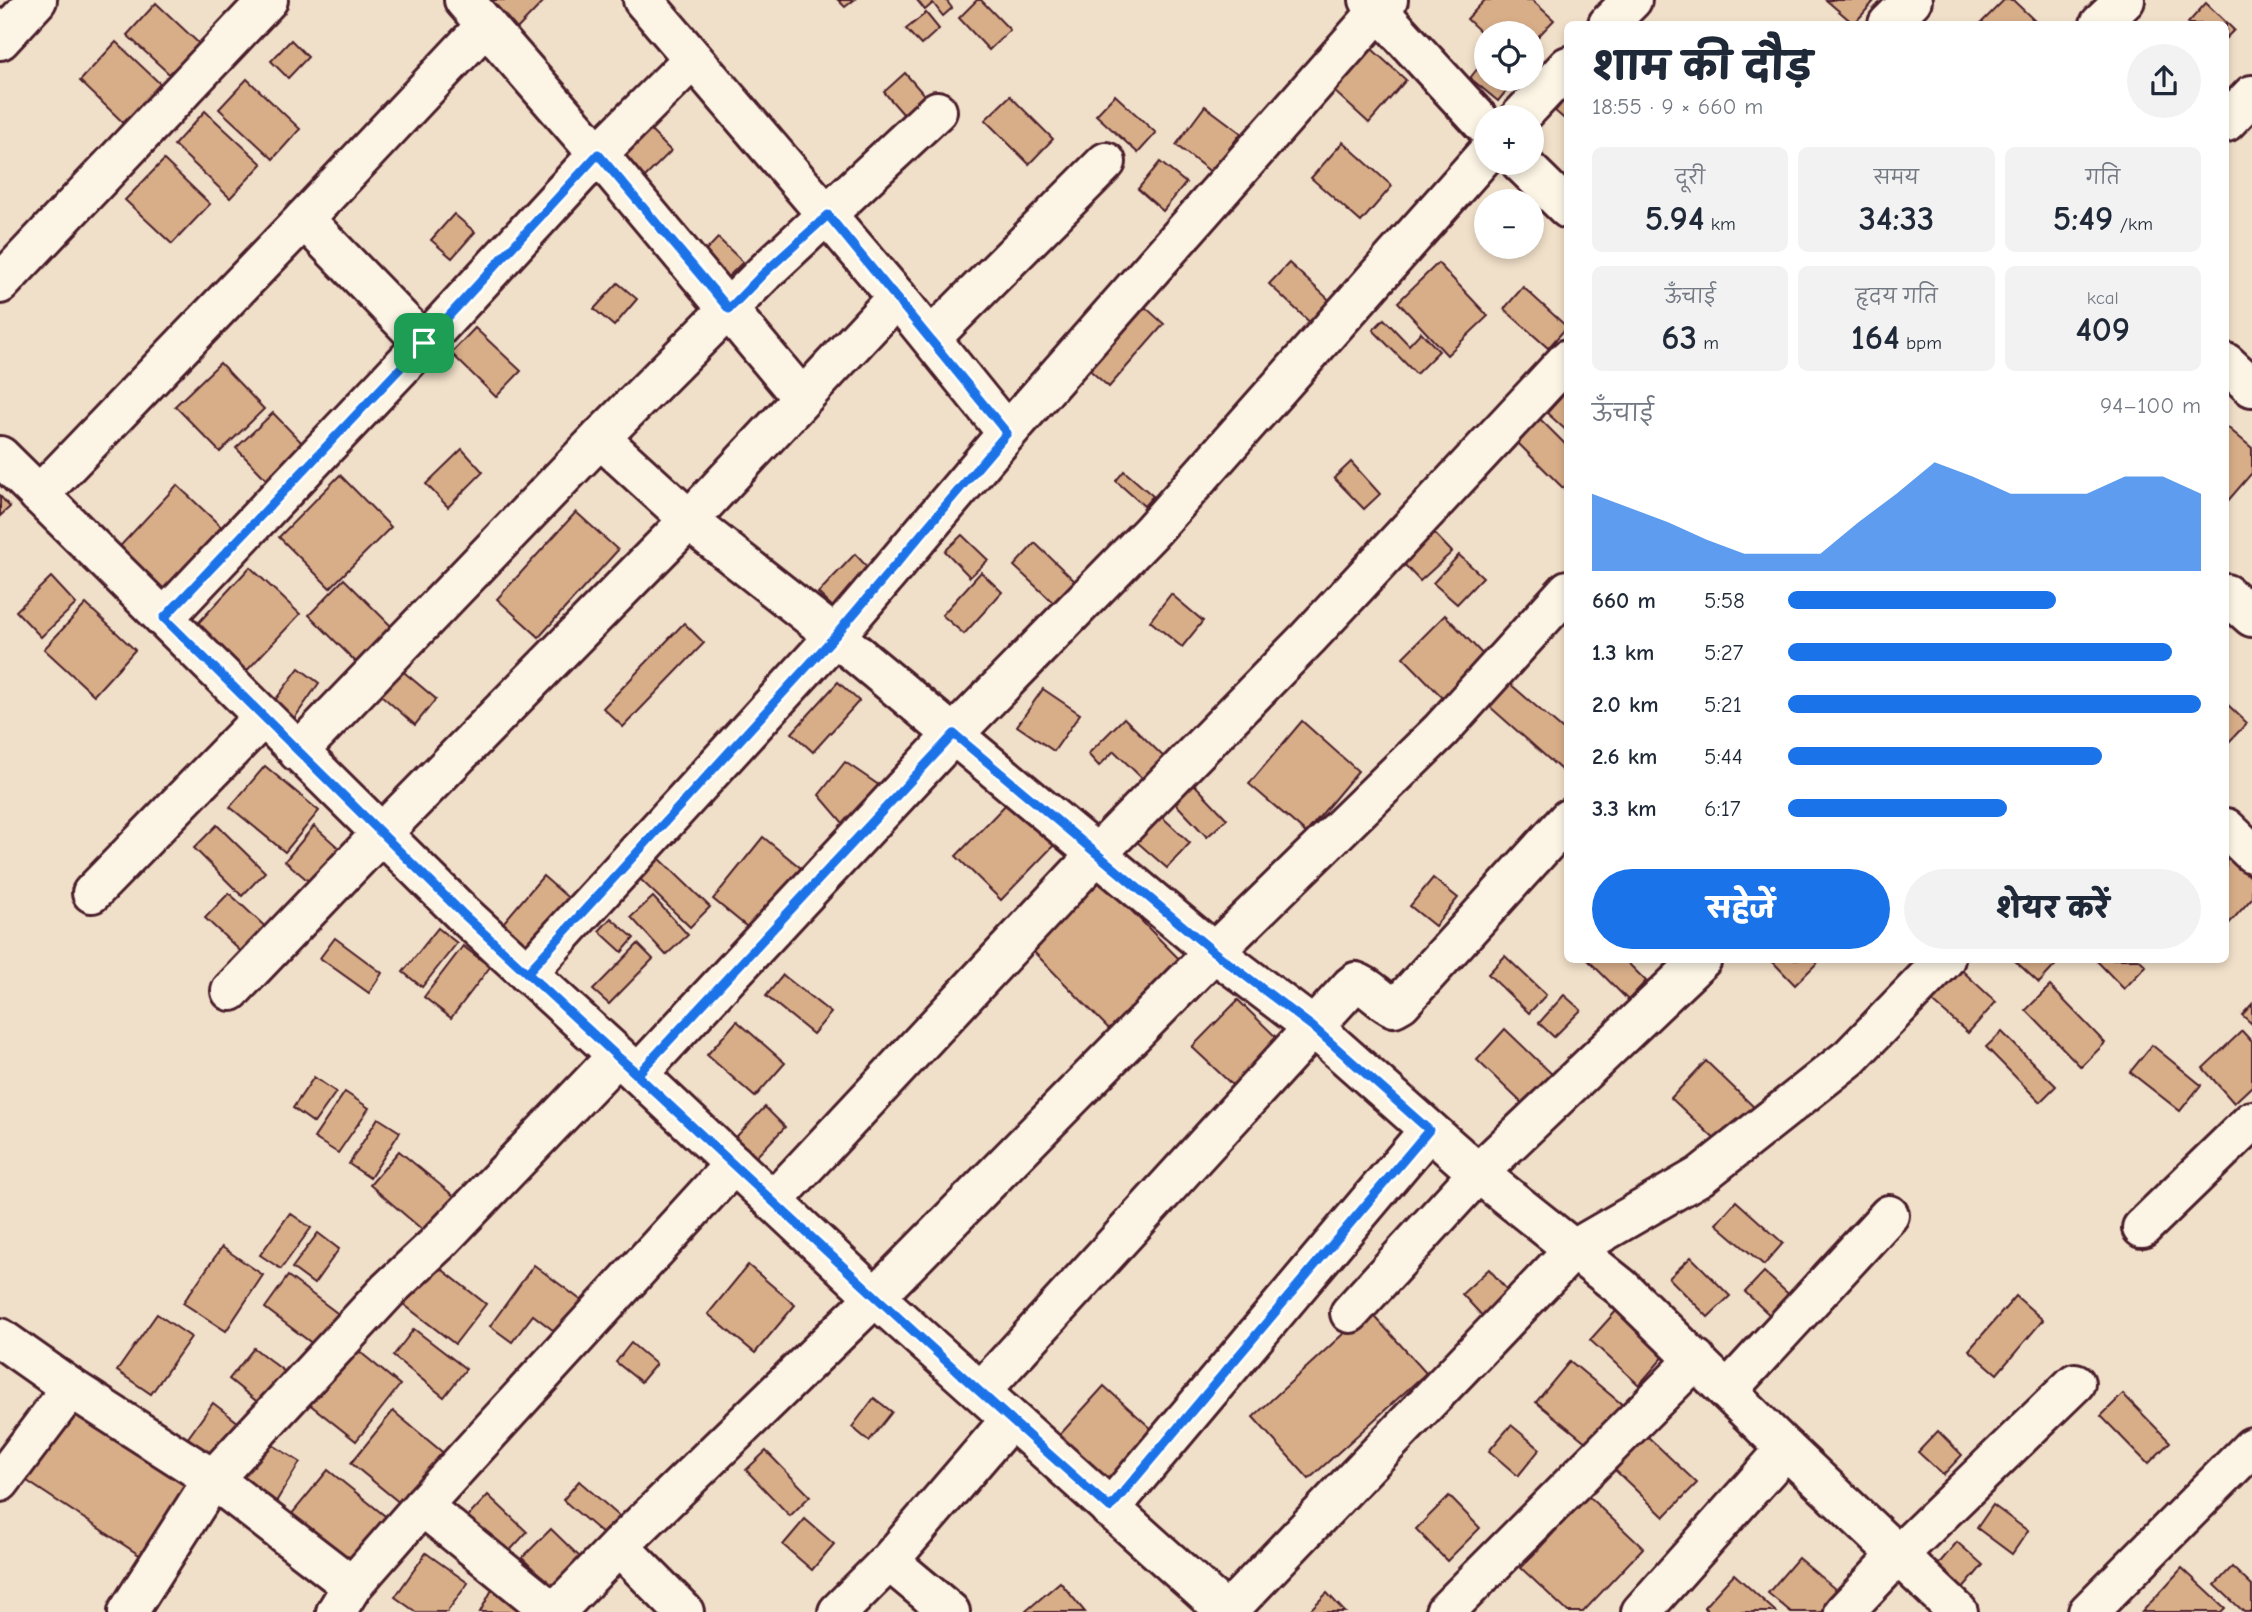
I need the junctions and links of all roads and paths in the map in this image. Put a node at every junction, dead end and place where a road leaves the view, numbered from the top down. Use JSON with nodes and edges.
{"nodes":[{"id":1,"x":37,"y":0,"type":"edge"},
{"id":2,"x":268,"y":0,"type":"edge"},
{"id":3,"x":643,"y":0,"type":"edge"},
{"id":4,"x":1632,"y":0,"type":"edge"},
{"id":5,"x":1912,"y":0,"type":"edge"},
{"id":6,"x":2125,"y":0,"type":"edge"},
{"id":7,"x":1378,"y":3,"type":"edge"},
{"id":8,"x":475,"y":13,"type":"edge"},
{"id":9,"x":1611,"y":21,"type":"edge"},
{"id":10,"x":1891,"y":21,"type":"edge"},
{"id":11,"x":2102,"y":21,"type":"edge"},
{"id":12,"x":0,"y":40,"type":"edge"},
{"id":13,"x":693,"y":59,"type":"junction"},
{"id":14,"x":1564,"y":70,"type":"edge"},
{"id":15,"x":2252,"y":95,"type":"edge"},
{"id":16,"x":1531,"y":105,"type":"edge"},
{"id":17,"x":937,"y":111,"type":"dead end"},
{"id":18,"x":1474,"y":113,"type":"edge"},
{"id":19,"x":2229,"y":119,"type":"edge"},
{"id":20,"x":598,"y":154,"type":"junction"},
{"id":21,"x":1106,"y":162,"type":"dead end"},
{"id":22,"x":1474,"y":168,"type":"edge"},
{"id":23,"x":1533,"y":175,"type":"edge"},
{"id":24,"x":1564,"y":205,"type":"edge"},
{"id":25,"x":828,"y":215,"type":"junction"},
{"id":26,"x":304,"y":219,"type":"junction"},
{"id":27,"x":0,"y":284,"type":"edge"},
{"id":28,"x":897,"y":297,"type":"junction"},
{"id":29,"x":729,"y":309,"type":"junction"},
{"id":30,"x":931,"y":338,"type":"junction"},
{"id":31,"x":424,"y":343,"type":"junction"},
{"id":32,"x":1564,"y":363,"type":"edge"},
{"id":33,"x":2229,"y":366,"type":"edge"},
{"id":34,"x":2252,"y":387,"type":"edge"},
{"id":35,"x":802,"y":398,"type":"junction"},
{"id":36,"x":1007,"y":433,"type":"junction"},
{"id":37,"x":600,"y":438,"type":"junction"},
{"id":38,"x":0,"y":456,"type":"edge"},
{"id":39,"x":39,"y":495,"type":"junction"},
{"id":40,"x":689,"y":520,"type":"junction"},
{"id":41,"x":1564,"y":594,"type":"edge"},
{"id":42,"x":2229,"y":597,"type":"edge"},
{"id":43,"x":2252,"y":617,"type":"edge"},
{"id":44,"x":164,"y":618,"type":"junction"},
{"id":45,"x":835,"y":636,"type":"junction"},
{"id":46,"x":263,"y":716,"type":"junction"},
{"id":47,"x":954,"y":734,"type":"junction"},
{"id":48,"x":299,"y":751,"type":"junction"},
{"id":49,"x":1564,"y":822,"type":"edge"},
{"id":50,"x":2229,"y":831,"type":"edge"},
{"id":51,"x":382,"y":833,"type":"junction"},
{"id":52,"x":2252,"y":853,"type":"edge"},
{"id":53,"x":1097,"y":854,"type":"junction"},
{"id":54,"x":92,"y":893,"type":"dead end"},
{"id":55,"x":1214,"y":952,"type":"junction"},
{"id":56,"x":1698,"y":963,"type":"edge"},
{"id":57,"x":1941,"y":963,"type":"edge"},
{"id":58,"x":527,"y":973,"type":"junction"},
{"id":59,"x":231,"y":991,"type":"dead end"},
{"id":60,"x":1313,"y":1027,"type":"junction"},
{"id":61,"x":627,"y":1065,"type":"junction"},
{"id":62,"x":2252,"y":1121,"type":"edge"},
{"id":63,"x":1429,"y":1130,"type":"junction"},
{"id":64,"x":734,"y":1164,"type":"junction"},
{"id":65,"x":1478,"y":1173,"type":"junction"},
{"id":66,"x":774,"y":1200,"type":"junction"},
{"id":67,"x":1889,"y":1215,"type":"dead end"},
{"id":68,"x":2142,"y":1227,"type":"dead end"},
{"id":69,"x":1574,"y":1249,"type":"junction"},
{"id":70,"x":874,"y":1297,"type":"junction"},
{"id":71,"x":1350,"y":1313,"type":"dead end"},
{"id":72,"x":0,"y":1338,"type":"edge"},
{"id":73,"x":1696,"y":1359,"type":"junction"},
{"id":74,"x":2075,"y":1383,"type":"dead end"},
{"id":75,"x":71,"y":1388,"type":"junction"},
{"id":76,"x":1728,"y":1390,"type":"junction"},
{"id":77,"x":981,"y":1391,"type":"junction"},
{"id":78,"x":1010,"y":1420,"type":"junction"},
{"id":79,"x":2252,"y":1447,"type":"edge"},
{"id":80,"x":1786,"y":1449,"type":"junction"},
{"id":81,"x":213,"y":1479,"type":"junction"},
{"id":82,"x":0,"y":1482,"type":"edge"},
{"id":83,"x":422,"y":1506,"type":"junction"},
{"id":84,"x":1110,"y":1508,"type":"junction"},
{"id":85,"x":619,"y":1546,"type":"junction"},
{"id":86,"x":1898,"y":1555,"type":"junction"},
{"id":87,"x":889,"y":1561,"type":"junction"},
{"id":88,"x":344,"y":1599,"type":"edge"},
{"id":89,"x":2102,"y":1607,"type":"edge"},
{"id":90,"x":128,"y":1612,"type":"edge"},
{"id":91,"x":554,"y":1612,"type":"edge"},
{"id":92,"x":684,"y":1612,"type":"edge"},
{"id":93,"x":838,"y":1612,"type":"edge"},
{"id":94,"x":950,"y":1612,"type":"edge"},
{"id":95,"x":1227,"y":1612,"type":"edge"},
{"id":96,"x":1445,"y":1612,"type":"edge"},
{"id":97,"x":1641,"y":1612,"type":"edge"},
{"id":98,"x":1844,"y":1612,"type":"edge"},
{"id":99,"x":1958,"y":1612,"type":"edge"}],
"edges":[{"from":1,"to":12,"type":"street"},
{"from":2,"to":27,"type":"street"},
{"from":3,"to":13,"type":"street"},
{"from":4,"to":9,"type":"street"},
{"from":5,"to":10,"type":"street"},
{"from":6,"to":11,"type":"street"},
{"from":7,"to":18,"type":"street"},
{"from":7,"to":36,"type":"street"},
{"from":8,"to":20,"type":"street"},
{"from":8,"to":26,"type":"street"},
{"from":13,"to":20,"type":"street"},
{"from":13,"to":25,"type":"street"},
{"from":14,"to":16,"type":"street"},
{"from":15,"to":19,"type":"street"},
{"from":17,"to":25,"type":"street"},
{"from":20,"to":29,"type":"street"},
{"from":20,"to":31,"type":"street"},
{"from":21,"to":30,"type":"street"},
{"from":22,"to":47,"type":"street"},
{"from":23,"to":24,"type":"street"},
{"from":25,"to":28,"type":"street"},
{"from":25,"to":29,"type":"street"},
{"from":26,"to":31,"type":"street"},
{"from":26,"to":39,"type":"street"},
{"from":28,"to":30,"type":"street"},
{"from":28,"to":35,"type":"street"},
{"from":29,"to":35,"type":"street"},
{"from":29,"to":37,"type":"street"},
{"from":30,"to":36,"type":"street"},
{"from":31,"to":44,"type":"street"},
{"from":32,"to":53,"type":"street"},
{"from":33,"to":34,"type":"street"},
{"from":35,"to":40,"type":"street"},
{"from":36,"to":45,"type":"street"},
{"from":37,"to":40,"type":"street"},
{"from":37,"to":48,"type":"street"},
{"from":38,"to":39,"type":"street"},
{"from":39,"to":44,"type":"street"},
{"from":40,"to":45,"type":"street"},
{"from":40,"to":51,"type":"street"},
{"from":41,"to":55,"type":"street"},
{"from":42,"to":43,"type":"street"},
{"from":44,"to":46,"type":"street"},
{"from":45,"to":47,"type":"street"},
{"from":45,"to":58,"type":"street"},
{"from":46,"to":48,"type":"street"},
{"from":46,"to":54,"type":"street"},
{"from":47,"to":53,"type":"street"},
{"from":47,"to":61,"type":"street"},
{"from":48,"to":51,"type":"street"},
{"from":49,"to":60,"type":"street"},
{"from":50,"to":52,"type":"street"},
{"from":51,"to":58,"type":"street"},
{"from":51,"to":59,"type":"street"},
{"from":53,"to":55,"type":"street"},
{"from":53,"to":66,"type":"street"},
{"from":55,"to":60,"type":"street"},
{"from":55,"to":70,"type":"street"},
{"from":56,"to":65,"type":"street"},
{"from":57,"to":69,"type":"street"},
{"from":58,"to":61,"type":"street"},
{"from":60,"to":63,"type":"street"},
{"from":60,"to":77,"type":"street"},
{"from":61,"to":64,"type":"street"},
{"from":61,"to":81,"type":"street"},
{"from":62,"to":68,"type":"street"},
{"from":63,"to":65,"type":"street"},
{"from":63,"to":84,"type":"street"},
{"from":64,"to":66,"type":"street"},
{"from":64,"to":83,"type":"street"},
{"from":65,"to":69,"type":"street"},
{"from":65,"to":71,"type":"street"},
{"from":66,"to":70,"type":"street"},
{"from":67,"to":76,"type":"street"},
{"from":69,"to":73,"type":"street"},
{"from":69,"to":95,"type":"street"},
{"from":70,"to":77,"type":"street"},
{"from":70,"to":85,"type":"street"},
{"from":72,"to":75,"type":"street"},
{"from":73,"to":76,"type":"street"},
{"from":73,"to":96,"type":"street"},
{"from":74,"to":86,"type":"street"},
{"from":75,"to":81,"type":"street"},
{"from":75,"to":82,"type":"street"},
{"from":76,"to":80,"type":"street"},
{"from":77,"to":78,"type":"street"},
{"from":78,"to":84,"type":"street"},
{"from":78,"to":87,"type":"street"},
{"from":79,"to":89,"type":"street"},
{"from":80,"to":86,"type":"street"},
{"from":80,"to":97,"type":"street"},
{"from":81,"to":88,"type":"street"},
{"from":81,"to":90,"type":"street"},
{"from":83,"to":88,"type":"street"},
{"from":83,"to":91,"type":"street"},
{"from":84,"to":95,"type":"street"},
{"from":85,"to":91,"type":"street"},
{"from":85,"to":92,"type":"street"},
{"from":86,"to":98,"type":"street"},
{"from":86,"to":99,"type":"street"},
{"from":87,"to":93,"type":"street"},
{"from":87,"to":94,"type":"street"}]}
